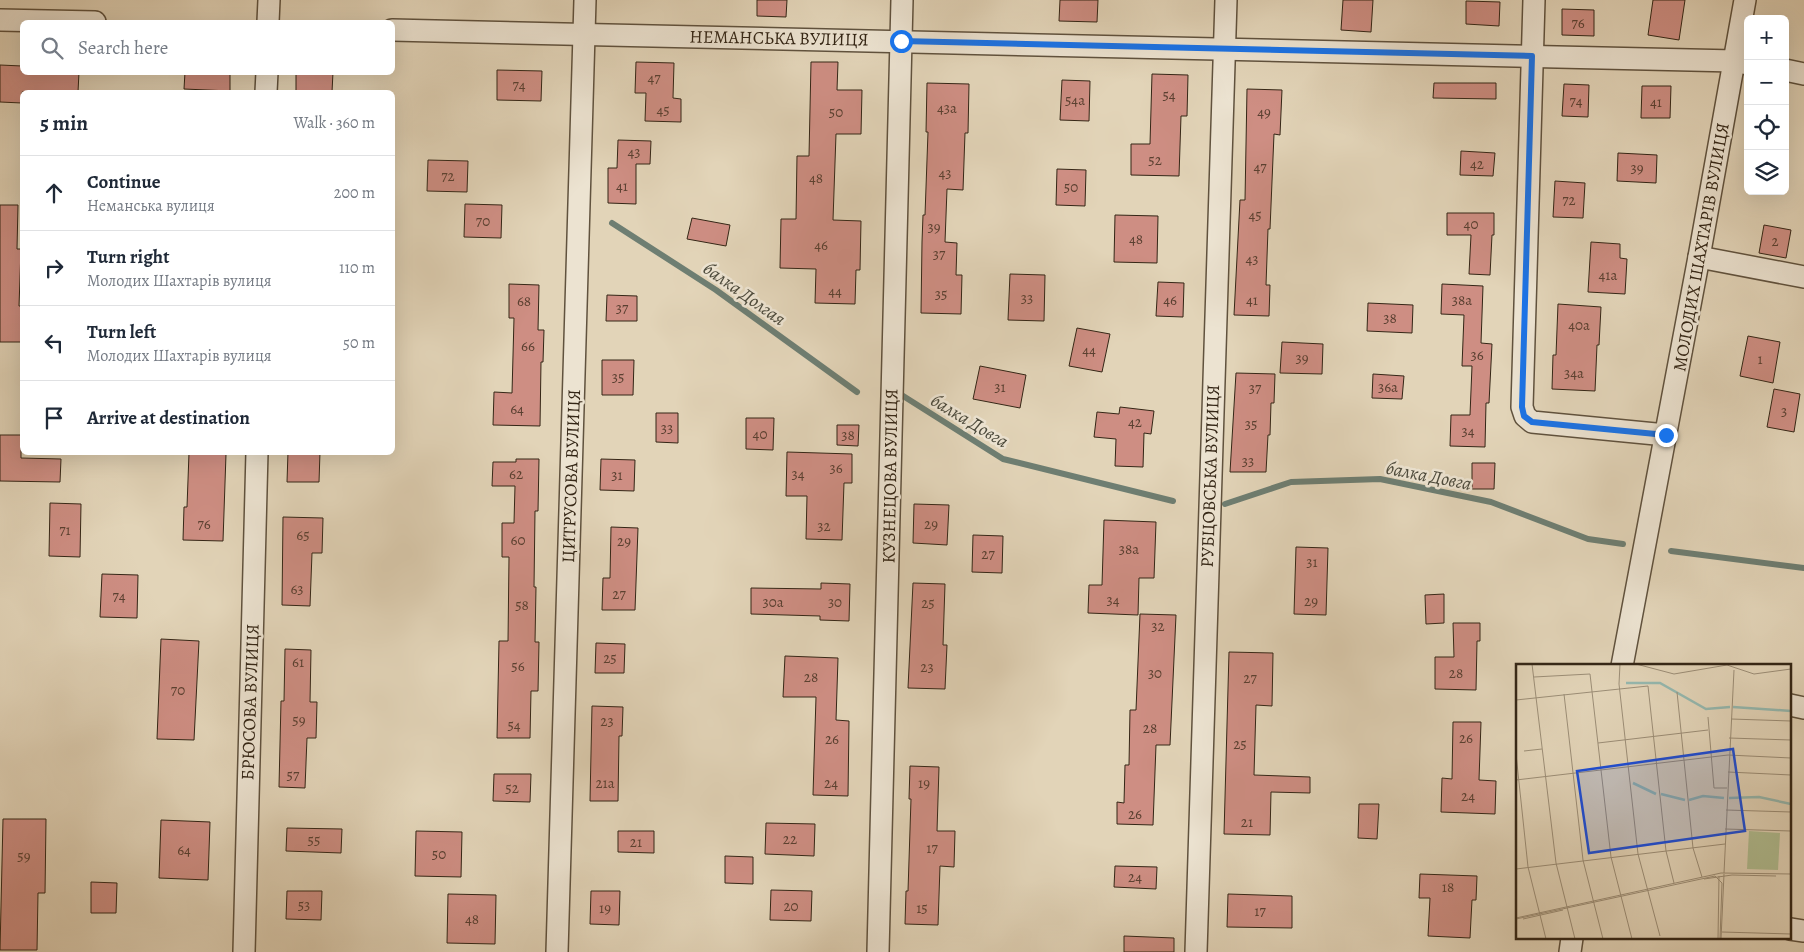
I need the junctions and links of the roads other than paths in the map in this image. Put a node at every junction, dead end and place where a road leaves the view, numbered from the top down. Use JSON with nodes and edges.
{"nodes":[{"id":1,"x":269,"y":0,"type":"edge"},
{"id":2,"x":585,"y":0,"type":"edge"},
{"id":3,"x":902,"y":0,"type":"edge"},
{"id":4,"x":1226,"y":0,"type":"edge"},
{"id":5,"x":1534,"y":0,"type":"edge"},
{"id":6,"x":1745,"y":0,"type":"edge"},
{"id":7,"x":0,"y":20,"type":"edge"},
{"id":8,"x":20,"y":20,"type":"edge"},
{"id":9,"x":268,"y":20,"type":"edge"},
{"id":10,"x":395,"y":30,"type":"edge"},
{"id":11,"x":584,"y":34,"type":"junction"},
{"id":12,"x":901,"y":41,"type":"junction"},
{"id":13,"x":1224,"y":49,"type":"junction"},
{"id":14,"x":1532,"y":56,"type":"junction"},
{"id":15,"x":1741,"y":62,"type":"edge"},
{"id":16,"x":1789,"y":71,"type":"edge"},
{"id":17,"x":1804,"y":74,"type":"edge"},
{"id":18,"x":267,"y":75,"type":"edge"},
{"id":19,"x":266,"y":90,"type":"edge"},
{"id":20,"x":1699,"y":257,"type":"junction"},
{"id":21,"x":1804,"y":277,"type":"edge"},
{"id":22,"x":1666,"y":435,"type":"junction"},
{"id":23,"x":257,"y":455,"type":"edge"},
{"id":24,"x":1622,"y":664,"type":"edge"},
{"id":25,"x":244,"y":952,"type":"edge"},
{"id":26,"x":558,"y":952,"type":"edge"},
{"id":27,"x":878,"y":952,"type":"edge"},
{"id":28,"x":1196,"y":952,"type":"edge"}],
"edges":[{"from":1,"to":9,"type":"street"},
{"from":2,"to":11,"type":"street","name":"ЦИТРУСОВА ВУЛИЦЯ"},
{"from":3,"to":12,"type":"street","name":"КУЗНЕЦОВА ВУЛИЦЯ"},
{"from":4,"to":13,"type":"street","name":"РУБЦОВСЬКА ВУЛИЦЯ"},
{"from":5,"to":14,"type":"street"},
{"from":6,"to":15,"type":"street","name":"МОЛОДИХ ШАХТАРІВ ВУЛИЦЯ"},
{"from":7,"to":8,"type":"street"},
{"from":10,"to":11,"type":"street","name":"НЕМАНСЬКА ВУЛИЦЯ"},
{"from":11,"to":12,"type":"street","name":"НЕМАНСЬКА ВУЛИЦЯ"},
{"from":11,"to":26,"type":"street","name":"ЦИТРУСОВА ВУЛИЦЯ"},
{"from":12,"to":13,"type":"street","name":"НЕМАНСЬКА ВУЛИЦЯ"},
{"from":12,"to":27,"type":"street","name":"КУЗНЕЦОВА ВУЛИЦЯ"},
{"from":13,"to":14,"type":"street","name":"НЕМАНСЬКА ВУЛИЦЯ"},
{"from":13,"to":28,"type":"street","name":"РУБЦОВСЬКА ВУЛИЦЯ"},
{"from":14,"to":15,"type":"street","name":"НЕМАНСЬКА ВУЛИЦЯ"},
{"from":14,"to":22,"type":"street"},
{"from":15,"to":20,"type":"street","name":"МОЛОДИХ ШАХТАРІВ ВУЛИЦЯ"},
{"from":16,"to":17,"type":"street"},
{"from":18,"to":19,"type":"street"},
{"from":20,"to":21,"type":"street"},
{"from":20,"to":22,"type":"street","name":"МОЛОДИХ ШАХТАРІВ ВУЛИЦЯ"},
{"from":22,"to":24,"type":"street","name":"МОЛОДИХ ШАХТАРІВ ВУЛИЦЯ"},
{"from":23,"to":25,"type":"street","name":"БРЮСОВА ВУЛИЦЯ"}]}
